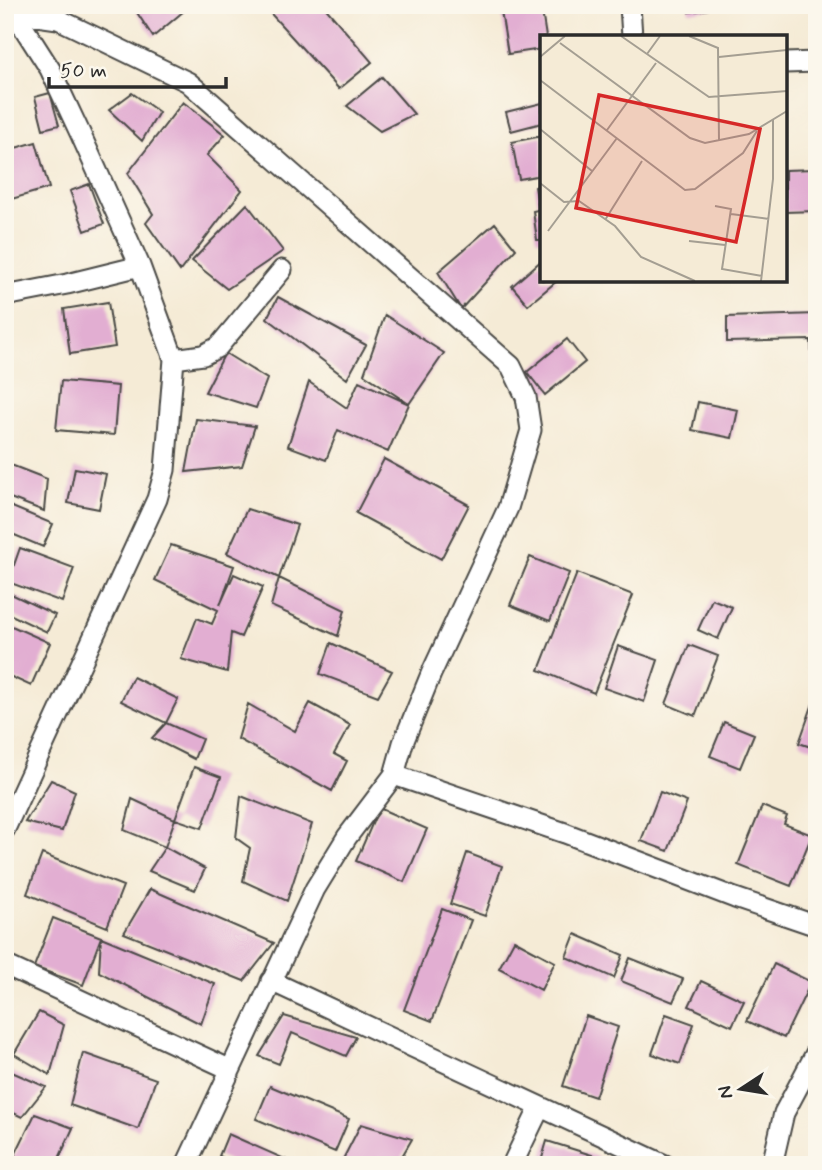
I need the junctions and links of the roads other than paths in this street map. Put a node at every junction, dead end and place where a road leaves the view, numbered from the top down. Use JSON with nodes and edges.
{"nodes":[{"id":1,"x":629,"y":5,"type":"edge"},
{"id":2,"x":12,"y":9,"type":"edge"},
{"id":3,"x":632,"y":35,"type":"edge"},
{"id":4,"x":817,"y":62,"type":"edge"},
{"id":5,"x":787,"y":63,"type":"edge"},
{"id":6,"x":140,"y":266,"type":"junction"},
{"id":7,"x":282,"y":270,"type":"dead end"},
{"id":8,"x":5,"y":296,"type":"edge"},
{"id":9,"x":174,"y":359,"type":"junction"},
{"id":10,"x":394,"y":775,"type":"junction"},
{"id":11,"x":5,"y":829,"type":"edge"},
{"id":12,"x":817,"y":926,"type":"edge"},
{"id":13,"x":5,"y":965,"type":"edge"},
{"id":14,"x":271,"y":981,"type":"junction"},
{"id":15,"x":817,"y":1051,"type":"edge"},
{"id":16,"x":229,"y":1069,"type":"junction"},
{"id":17,"x":540,"y":1107,"type":"junction"},
{"id":18,"x":186,"y":1165,"type":"edge"},
{"id":19,"x":512,"y":1165,"type":"edge"},
{"id":20,"x":665,"y":1165,"type":"edge"},
{"id":21,"x":772,"y":1165,"type":"edge"}],
"edges":[{"from":1,"to":3,"type":"street"},
{"from":2,"to":6,"type":"street"},
{"from":2,"to":10,"type":"street"},
{"from":4,"to":5,"type":"street"},
{"from":6,"to":8,"type":"street"},
{"from":6,"to":9,"type":"street"},
{"from":7,"to":9,"type":"street"},
{"from":9,"to":11,"type":"street"},
{"from":10,"to":12,"type":"street"},
{"from":10,"to":14,"type":"street"},
{"from":13,"to":16,"type":"street"},
{"from":14,"to":16,"type":"street"},
{"from":14,"to":17,"type":"street"},
{"from":15,"to":21,"type":"street"},
{"from":16,"to":18,"type":"street"},
{"from":17,"to":19,"type":"street"},
{"from":17,"to":20,"type":"street"}]}
